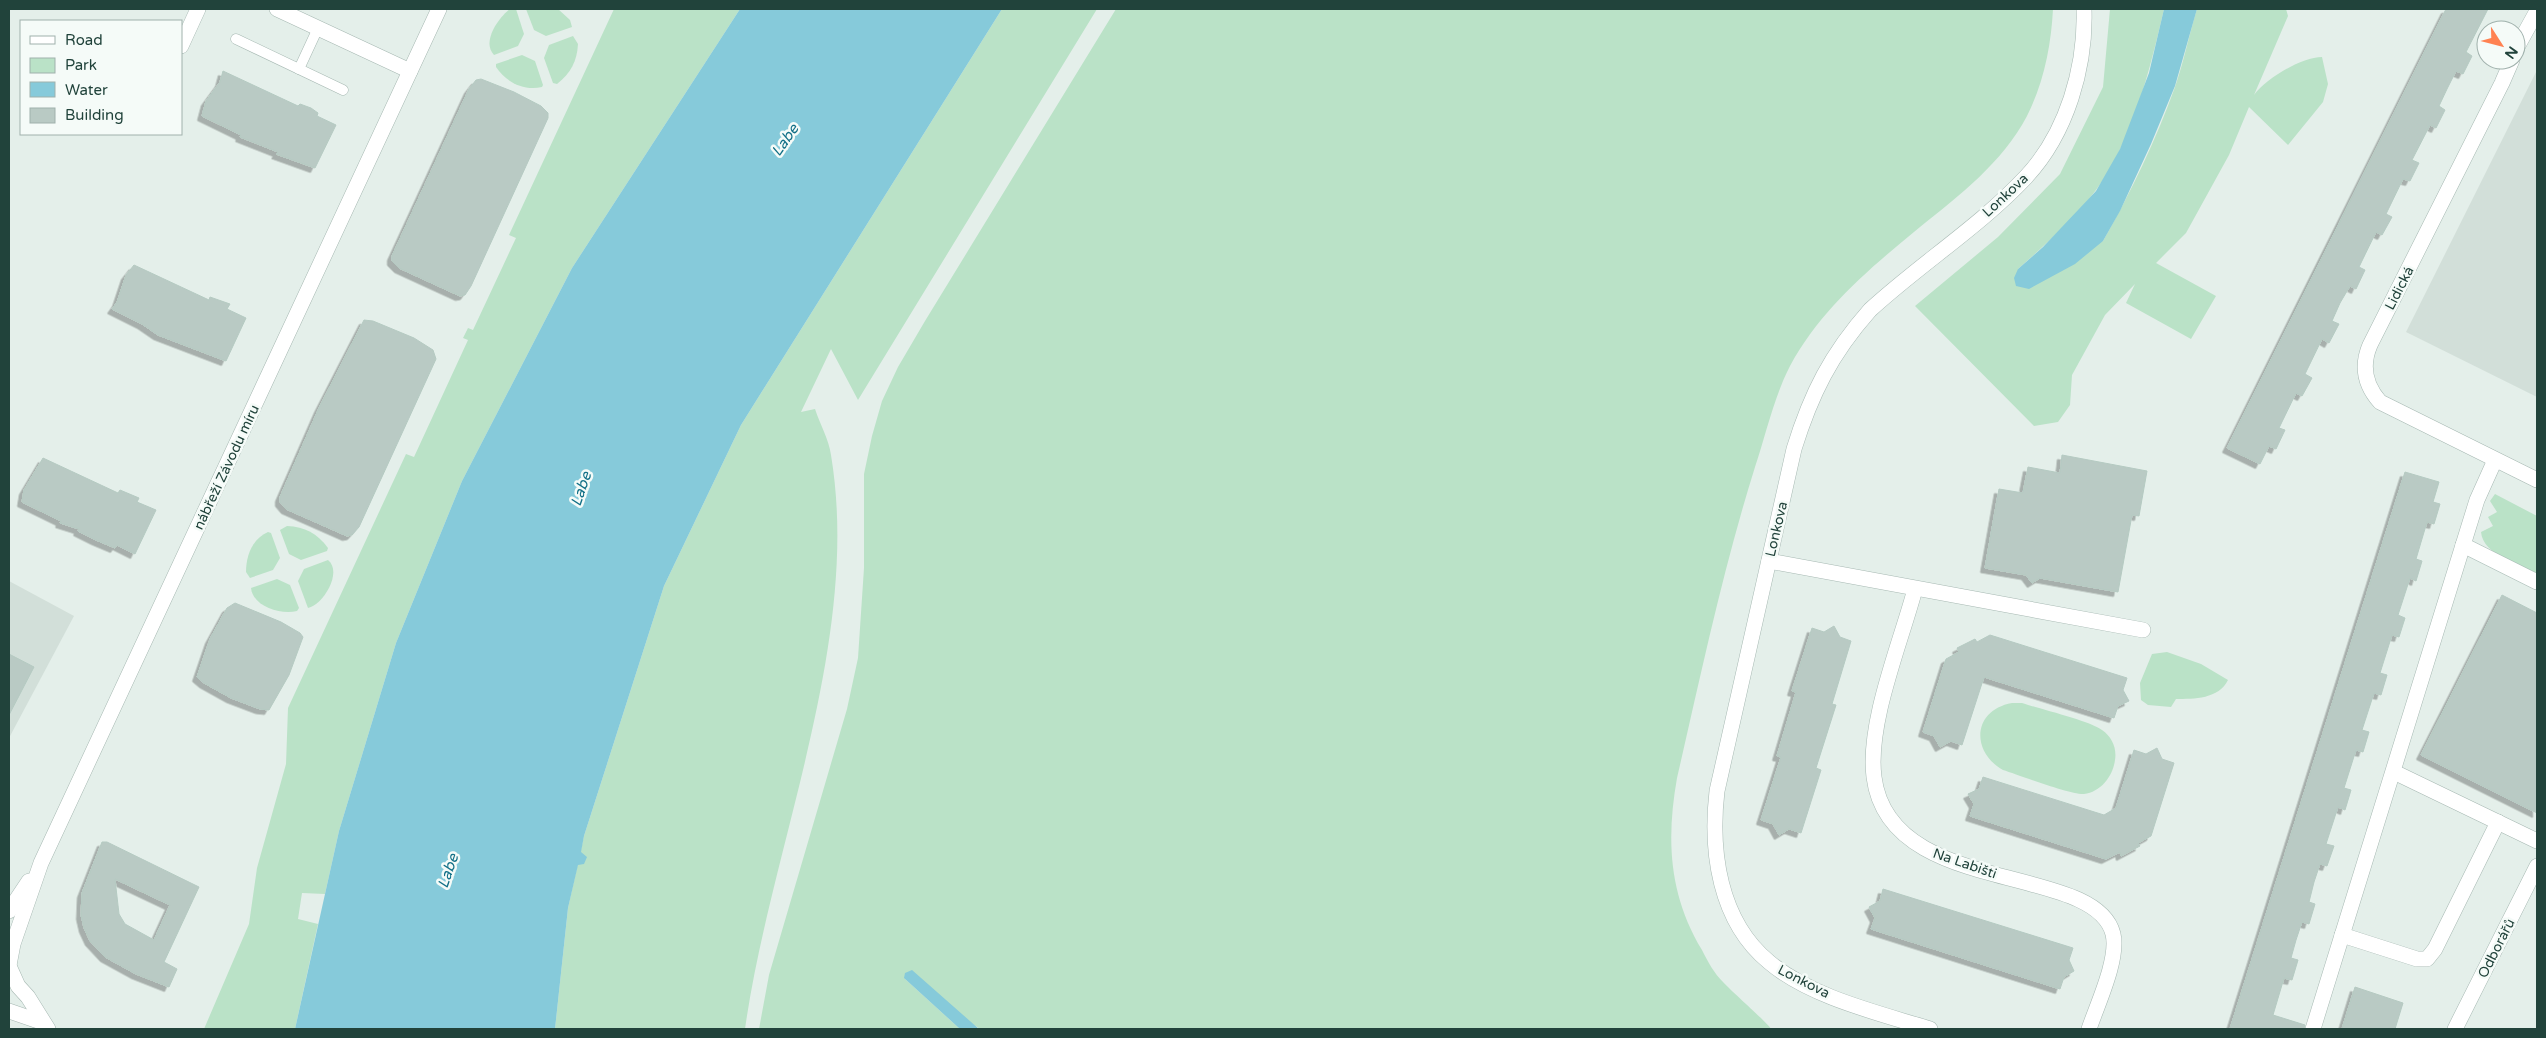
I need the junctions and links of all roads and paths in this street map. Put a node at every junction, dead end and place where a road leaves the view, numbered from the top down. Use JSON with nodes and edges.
{"nodes":[{"id":1,"x":198,"y":9,"type":"edge"},
{"id":2,"x":277,"y":9,"type":"edge"},
{"id":3,"x":439,"y":9,"type":"edge"},
{"id":4,"x":2084,"y":9,"type":"edge"},
{"id":5,"x":2537,"y":10,"type":"edge"},
{"id":6,"x":318,"y":28,"type":"junction"},
{"id":7,"x":2526,"y":30,"type":"edge"},
{"id":8,"x":236,"y":39,"type":"dead end"},
{"id":9,"x":182,"y":44,"type":"edge"},
{"id":10,"x":299,"y":69,"type":"junction"},
{"id":11,"x":2508,"y":70,"type":"edge"},
{"id":12,"x":410,"y":71,"type":"junction"},
{"id":13,"x":343,"y":90,"type":"dead end"},
{"id":14,"x":2495,"y":460,"type":"junction"},
{"id":15,"x":2537,"y":480,"type":"edge"},
{"id":16,"x":2463,"y":545,"type":"junction"},
{"id":17,"x":1769,"y":561,"type":"junction"},
{"id":18,"x":2537,"y":582,"type":"edge"},
{"id":19,"x":1915,"y":589,"type":"junction"},
{"id":20,"x":2144,"y":630,"type":"dead end"},
{"id":21,"x":2394,"y":772,"type":"junction"},
{"id":22,"x":2498,"y":822,"type":"junction"},
{"id":23,"x":2537,"y":841,"type":"edge"},
{"id":24,"x":41,"y":863,"type":"junction"},
{"id":25,"x":2537,"y":866,"type":"edge"},
{"id":26,"x":9,"y":911,"type":"edge"},
{"id":27,"x":2342,"y":935,"type":"junction"},
{"id":28,"x":9,"y":972,"type":"edge"},
{"id":29,"x":9,"y":1010,"type":"edge"},
{"id":30,"x":44,"y":1026,"type":"edge"},
{"id":31,"x":1930,"y":1029,"type":"edge"},
{"id":32,"x":2089,"y":1029,"type":"edge"},
{"id":33,"x":2313,"y":1029,"type":"edge"},
{"id":34,"x":2455,"y":1029,"type":"edge"}],
"edges":[{"from":1,"to":9,"type":"street"},
{"from":2,"to":6,"type":"street"},
{"from":3,"to":12,"type":"street","name":"nábřeží Závodu míru"},
{"from":4,"to":17,"type":"street","name":"Lonkova"},
{"from":5,"to":7,"type":"street"},
{"from":6,"to":10,"type":"lane"},
{"from":6,"to":12,"type":"street"},
{"from":8,"to":10,"type":"lane"},
{"from":10,"to":13,"type":"lane"},
{"from":11,"to":14,"type":"street","name":"Lidická"},
{"from":12,"to":24,"type":"street","name":"nábřeží Závodu míru"},
{"from":14,"to":15,"type":"street"},
{"from":14,"to":16,"type":"street"},
{"from":16,"to":18,"type":"street"},
{"from":16,"to":21,"type":"street"},
{"from":17,"to":19,"type":"street"},
{"from":17,"to":31,"type":"street","name":"Lonkova"},
{"from":19,"to":20,"type":"street"},
{"from":19,"to":32,"type":"street","name":"Na Labišti"},
{"from":21,"to":22,"type":"street"},
{"from":21,"to":27,"type":"street"},
{"from":22,"to":23,"type":"street"},
{"from":22,"to":27,"type":"street"},
{"from":24,"to":26,"type":"street","name":"nábřeží Závodu míru"},
{"from":24,"to":28,"type":"street","name":"nábřeží Závodu míru"},
{"from":25,"to":34,"type":"street","name":"Odborářů"},
{"from":27,"to":33,"type":"street"},
{"from":28,"to":30,"type":"street"},
{"from":29,"to":30,"type":"street"}]}
